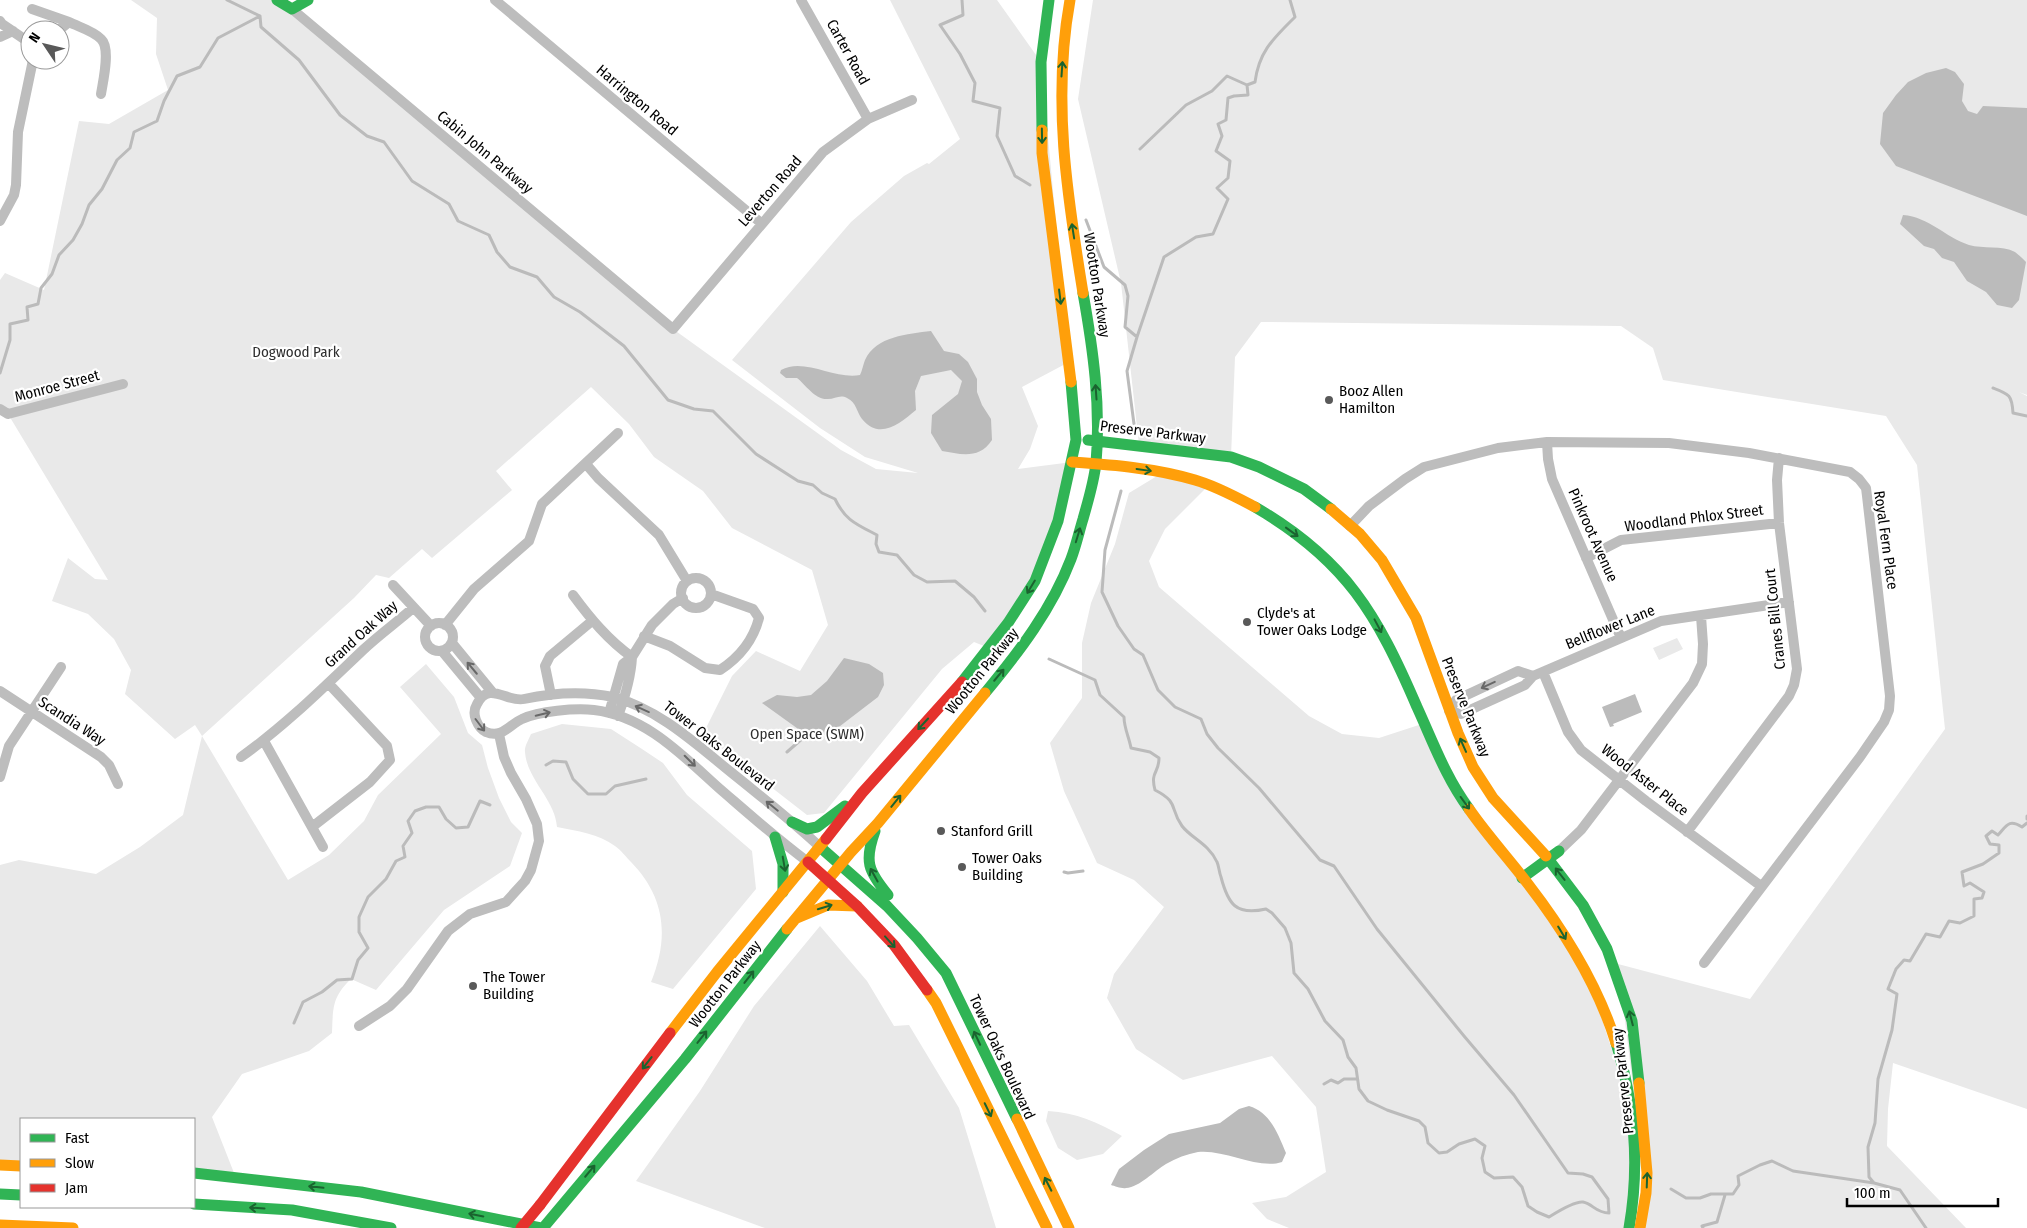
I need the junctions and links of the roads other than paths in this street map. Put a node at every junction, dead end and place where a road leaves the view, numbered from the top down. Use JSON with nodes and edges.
{"nodes":[{"id":1,"x":277,"y":0,"type":"edge"},
{"id":2,"x":308,"y":0,"type":"edge"},
{"id":3,"x":495,"y":0,"type":"edge"},
{"id":4,"x":801,"y":0,"type":"edge"},
{"id":5,"x":1049,"y":0,"type":"edge"},
{"id":6,"x":1070,"y":0,"type":"edge"},
{"id":7,"x":32,"y":9,"type":"dead end"},
{"id":8,"x":292,"y":10,"type":"junction"},
{"id":9,"x":63,"y":20,"type":"edge"},
{"id":10,"x":70,"y":22,"type":"edge"},
{"id":11,"x":1,"y":23,"type":"edge"},
{"id":12,"x":13,"y":31,"type":"junction"},
{"id":13,"x":20,"y":36,"type":"edge"},
{"id":14,"x":0,"y":37,"type":"edge"},
{"id":15,"x":31,"y":70,"type":"edge"},
{"id":16,"x":101,"y":94,"type":"dead end"},
{"id":17,"x":912,"y":100,"type":"dead end"},
{"id":18,"x":868,"y":119,"type":"junction"},
{"id":19,"x":0,"y":221,"type":"edge"},
{"id":20,"x":761,"y":223,"type":"junction"},
{"id":21,"x":673,"y":329,"type":"joint"},
{"id":22,"x":124,"y":384,"type":"dead end"},
{"id":23,"x":0,"y":409,"type":"edge"},
{"id":24,"x":618,"y":433,"type":"dead end"},
{"id":25,"x":1076,"y":440,"type":"junction"},
{"id":26,"x":1096,"y":440,"type":"junction"},
{"id":27,"x":1547,"y":442,"type":"junction"},
{"id":28,"x":1779,"y":458,"type":"junction"},
{"id":29,"x":1072,"y":462,"type":"junction"},
{"id":30,"x":586,"y":464,"type":"junction"},
{"id":31,"x":1096,"y":464,"type":"junction"},
{"id":32,"x":1779,"y":523,"type":"junction"},
{"id":33,"x":1350,"y":526,"type":"junction"},
{"id":34,"x":1586,"y":558,"type":"junction"},
{"id":35,"x":687,"y":581,"type":"junction"},
{"id":36,"x":393,"y":585,"type":"dead end"},
{"id":37,"x":711,"y":594,"type":"junction"},
{"id":38,"x":573,"y":595,"type":"dead end"},
{"id":39,"x":683,"y":598,"type":"junction"},
{"id":40,"x":1789,"y":602,"type":"junction"},
{"id":41,"x":414,"y":608,"type":"junction"},
{"id":42,"x":1702,"y":616,"type":"junction"},
{"id":43,"x":592,"y":621,"type":"junction"},
{"id":44,"x":445,"y":625,"type":"junction"},
{"id":45,"x":431,"y":626,"type":"junction"},
{"id":46,"x":644,"y":636,"type":"junction"},
{"id":47,"x":1621,"y":638,"type":"junction"},
{"id":48,"x":452,"y":643,"type":"junction"},
{"id":49,"x":442,"y":651,"type":"junction"},
{"id":50,"x":632,"y":657,"type":"junction"},
{"id":51,"x":61,"y":667,"type":"dead end"},
{"id":52,"x":1538,"y":674,"type":"junction"},
{"id":53,"x":330,"y":684,"type":"junction"},
{"id":54,"x":0,"y":691,"type":"edge"},
{"id":55,"x":493,"y":693,"type":"junction"},
{"id":56,"x":550,"y":695,"type":"junction"},
{"id":57,"x":481,"y":698,"type":"junction"},
{"id":58,"x":613,"y":698,"type":"junction"},
{"id":59,"x":624,"y":701,"type":"junction"},
{"id":60,"x":31,"y":712,"type":"junction"},
{"id":61,"x":614,"y":714,"type":"junction"},
{"id":62,"x":1437,"y":717,"type":"junction"},
{"id":63,"x":499,"y":734,"type":"junction"},
{"id":64,"x":264,"y":741,"type":"junction"},
{"id":65,"x":241,"y":756,"type":"dead end"},
{"id":66,"x":0,"y":778,"type":"edge"},
{"id":67,"x":1619,"y":781,"type":"junction"},
{"id":68,"x":118,"y":784,"type":"dead end"},
{"id":69,"x":862,"y":793,"type":"junction"},
{"id":70,"x":792,"y":822,"type":"junction"},
{"id":71,"x":878,"y":824,"type":"junction"},
{"id":72,"x":312,"y":827,"type":"junction"},
{"id":73,"x":1687,"y":832,"type":"junction"},
{"id":74,"x":775,"y":837,"type":"junction"},
{"id":75,"x":322,"y":847,"type":"dead end"},
{"id":76,"x":820,"y":847,"type":"junction"},
{"id":77,"x":1559,"y":851,"type":"joint"},
{"id":78,"x":1549,"y":859,"type":"junction"},
{"id":79,"x":808,"y":862,"type":"junction"},
{"id":80,"x":842,"y":864,"type":"junction"},
{"id":81,"x":1522,"y":878,"type":"junction"},
{"id":82,"x":828,"y":880,"type":"junction"},
{"id":83,"x":1761,"y":886,"type":"junction"},
{"id":84,"x":783,"y":892,"type":"junction"},
{"id":85,"x":857,"y":906,"type":"junction"},
{"id":86,"x":795,"y":919,"type":"junction"},
{"id":87,"x":923,"y":943,"type":"junction"},
{"id":88,"x":1704,"y":963,"type":"dead end"},
{"id":89,"x":359,"y":1026,"type":"dead end"},
{"id":90,"x":1637,"y":1063,"type":"junction"},
{"id":91,"x":1621,"y":1064,"type":"junction"},
{"id":92,"x":0,"y":1165,"type":"edge"},
{"id":93,"x":20,"y":1166,"type":"edge"},
{"id":94,"x":195,"y":1173,"type":"edge"},
{"id":95,"x":0,"y":1194,"type":"edge"},
{"id":96,"x":20,"y":1196,"type":"edge"},
{"id":97,"x":195,"y":1204,"type":"edge"},
{"id":98,"x":0,"y":1224,"type":"edge"},
{"id":99,"x":73,"y":1228,"type":"edge"},
{"id":100,"x":391,"y":1228,"type":"edge"},
{"id":101,"x":521,"y":1228,"type":"edge"},
{"id":102,"x":542,"y":1228,"type":"edge"},
{"id":103,"x":1046,"y":1228,"type":"edge"},
{"id":104,"x":1069,"y":1228,"type":"edge"},
{"id":105,"x":1630,"y":1228,"type":"edge"},
{"id":106,"x":1640,"y":1228,"type":"edge"}],
"edges":[{"from":1,"to":8,"type":"main road","name":"Cabin John Parkway"},
{"from":2,"to":8,"type":"main road"},
{"from":3,"to":20,"type":"street","name":"Harrington Road"},
{"from":4,"to":18,"type":"street","name":"Carter Road"},
{"from":5,"to":25,"type":"main road","name":"Wootton Parkway","one_way":true},
{"from":26,"to":6,"type":"main road","name":"Wootton Parkway","one_way":true},
{"from":7,"to":9,"type":"street"},
{"from":8,"to":21,"type":"street","name":"Cabin John Parkway"},
{"from":10,"to":16,"type":"street"},
{"from":11,"to":12,"type":"street"},
{"from":12,"to":13,"type":"street"},
{"from":12,"to":14,"type":"street"},
{"from":15,"to":19,"type":"street"},
{"from":17,"to":18,"type":"street","name":"Leverton Road"},
{"from":18,"to":20,"type":"street","name":"Leverton Road"},
{"from":20,"to":21,"type":"street","name":"Leverton Road"},
{"from":22,"to":23,"type":"street","name":"Monroe Street"},
{"from":24,"to":30,"type":"street"},
{"from":25,"to":26,"type":"main road","name":"Preserve Parkway"},
{"from":25,"to":29,"type":"main road","name":"Wootton Parkway"},
{"from":26,"to":31,"type":"main road","name":"Wootton Parkway"},
{"from":26,"to":33,"type":"main road","name":"Preserve Parkway"},
{"from":27,"to":28,"type":"street","name":"Royal Fern Place"},
{"from":27,"to":33,"type":"street","name":"Royal Fern Place"},
{"from":27,"to":34,"type":"street","name":"Pinkroot Avenue"},
{"from":28,"to":32,"type":"street","name":"Cranes Bill Court"},
{"from":28,"to":83,"type":"street","name":"Royal Fern Place"},
{"from":29,"to":31,"type":"main road","name":"Preserve Parkway"},
{"from":29,"to":69,"type":"main road","name":"Wootton Parkway","one_way":true},
{"from":30,"to":35,"type":"street"},
{"from":30,"to":44,"type":"street"},
{"from":31,"to":62,"type":"main road","name":"Preserve Parkway","one_way":true},
{"from":71,"to":31,"type":"main road","name":"Wootton Parkway","one_way":true},
{"from":32,"to":34,"type":"street","name":"Woodland Phlox Street"},
{"from":32,"to":40,"type":"street","name":"Cranes Bill Court"},
{"from":33,"to":62,"type":"main road","name":"Preserve Parkway"},
{"from":34,"to":47,"type":"street","name":"Pinkroot Avenue"},
{"from":35,"to":37,"type":"street"},
{"from":35,"to":39,"type":"street"},
{"from":36,"to":41,"type":"street","name":"Grand Oak Way"},
{"from":37,"to":39,"type":"street"},
{"from":37,"to":46,"type":"street"},
{"from":38,"to":43,"type":"street"},
{"from":39,"to":46,"type":"street"},
{"from":40,"to":42,"type":"street","name":"Bellflower Lane"},
{"from":40,"to":73,"type":"street","name":"Cranes Bill Court"},
{"from":41,"to":45,"type":"street","name":"Grand Oak Way"},
{"from":41,"to":53,"type":"street","name":"Grand Oak Way"},
{"from":42,"to":47,"type":"street","name":"Bellflower Lane"},
{"from":42,"to":67,"type":"street"},
{"from":43,"to":50,"type":"street"},
{"from":43,"to":56,"type":"street"},
{"from":44,"to":45,"type":"street"},
{"from":44,"to":48,"type":"street"},
{"from":45,"to":49,"type":"street"},
{"from":46,"to":50,"type":"street"},
{"from":47,"to":52,"type":"street","name":"Bellflower Lane"},
{"from":48,"to":49,"type":"street"},
{"from":55,"to":48,"type":"street","one_way":true},
{"from":49,"to":57,"type":"street"},
{"from":50,"to":58,"type":"street"},
{"from":50,"to":59,"type":"street"},
{"from":51,"to":60,"type":"street"},
{"from":52,"to":62,"type":"street","name":"Bellflower Lane"},
{"from":52,"to":62,"type":"street","name":"Bellflower Lane","one_way":true},
{"from":52,"to":67,"type":"street","name":"Wood Aster Place"},
{"from":53,"to":64,"type":"street","name":"Grand Oak Way"},
{"from":53,"to":72,"type":"street","name":"Grand Oak Way"},
{"from":54,"to":60,"type":"street","name":"Scandia Way"},
{"from":55,"to":56,"type":"street","name":"Tower Oaks Boulevard"},
{"from":55,"to":57,"type":"street"},
{"from":56,"to":58,"type":"street","name":"Tower Oaks Boulevard"},
{"from":57,"to":63,"type":"street","one_way":true},
{"from":58,"to":59,"type":"street","name":"Tower Oaks Boulevard"},
{"from":58,"to":61,"type":"street"},
{"from":59,"to":61,"type":"street"},
{"from":70,"to":59,"type":"street","name":"Tower Oaks Boulevard","one_way":true},
{"from":60,"to":66,"type":"street"},
{"from":60,"to":68,"type":"street","name":"Scandia Way"},
{"from":63,"to":61,"type":"street","name":"Tower Oaks Boulevard","one_way":true},
{"from":61,"to":74,"type":"street","name":"Tower Oaks Boulevard","one_way":true},
{"from":78,"to":62,"type":"main road","name":"Preserve Parkway","one_way":true},
{"from":62,"to":81,"type":"main road","name":"Preserve Parkway","one_way":true},
{"from":63,"to":89,"type":"street"},
{"from":64,"to":65,"type":"street","name":"Grand Oak Way"},
{"from":64,"to":72,"type":"street"},
{"from":67,"to":73,"type":"street","name":"Wood Aster Place"},
{"from":67,"to":77,"type":"street"},
{"from":69,"to":70,"type":"main road"},
{"from":69,"to":76,"type":"main road","name":"Wootton Parkway"},
{"from":70,"to":76,"type":"street","name":"Tower Oaks Boulevard"},
{"from":71,"to":80,"type":"main road","name":"Wootton Parkway"},
{"from":87,"to":71,"type":"main road","one_way":true},
{"from":72,"to":75,"type":"street"},
{"from":73,"to":83,"type":"street","name":"Wood Aster Place"},
{"from":74,"to":79,"type":"street","name":"Tower Oaks Boulevard"},
{"from":74,"to":84,"type":"main road","one_way":true},
{"from":76,"to":79,"type":"main road","name":"Wootton Parkway"},
{"from":76,"to":80,"type":"main road","name":"Tower Oaks Boulevard"},
{"from":77,"to":78,"type":"main road"},
{"from":78,"to":81,"type":"main road"},
{"from":90,"to":78,"type":"main road","name":"Preserve Parkway","one_way":true},
{"from":79,"to":82,"type":"main road","name":"Tower Oaks Boulevard"},
{"from":79,"to":84,"type":"main road","name":"Wootton Parkway"},
{"from":80,"to":82,"type":"main road","name":"Wootton Parkway"},
{"from":80,"to":87,"type":"main road","name":"Tower Oaks Boulevard"},
{"from":81,"to":91,"type":"main road","name":"Preserve Parkway","one_way":true},
{"from":82,"to":85,"type":"main road","name":"Tower Oaks Boulevard"},
{"from":82,"to":86,"type":"main road","name":"Wootton Parkway"},
{"from":83,"to":88,"type":"street","name":"Royal Fern Place"},
{"from":84,"to":101,"type":"main road","name":"Wootton Parkway","one_way":true,"bridge":true},
{"from":86,"to":85,"type":"main road","one_way":true},
{"from":85,"to":103,"type":"main road","name":"Tower Oaks Boulevard","one_way":true},
{"from":102,"to":86,"type":"main road","name":"Wootton Parkway","one_way":true},
{"from":104,"to":87,"type":"main road","name":"Tower Oaks Boulevard","one_way":true},
{"from":90,"to":91,"type":"main road"},
{"from":106,"to":90,"type":"main road","name":"Preserve Parkway","one_way":true},
{"from":91,"to":105,"type":"main road","name":"Preserve Parkway"},
{"from":92,"to":93,"type":"main road"},
{"from":102,"to":94,"type":"main road","one_way":true},
{"from":95,"to":96,"type":"main road"},
{"from":100,"to":97,"type":"main road","one_way":true},
{"from":98,"to":99,"type":"main road"}]}
